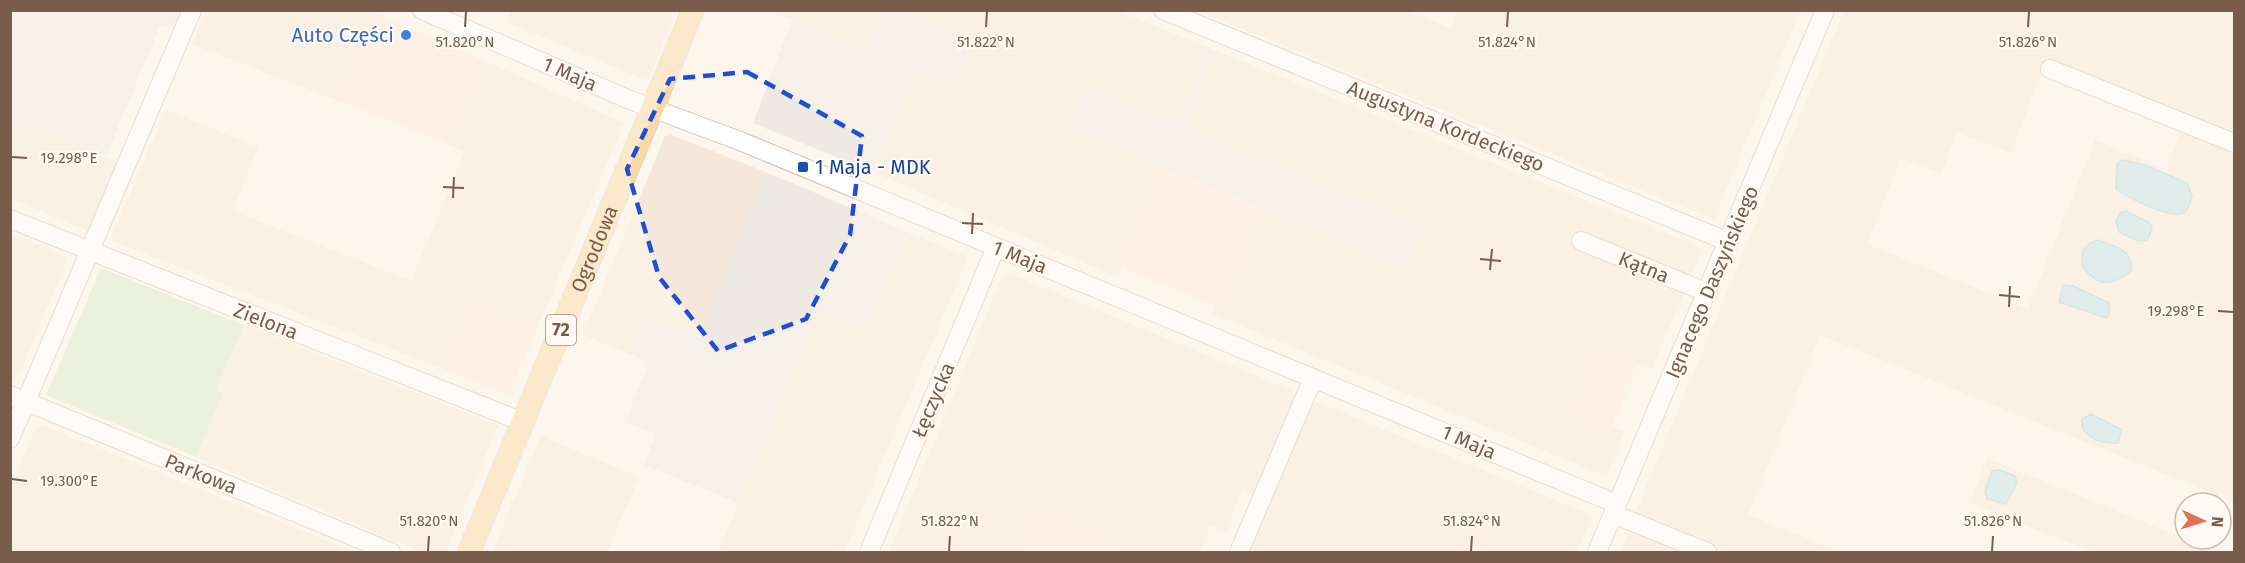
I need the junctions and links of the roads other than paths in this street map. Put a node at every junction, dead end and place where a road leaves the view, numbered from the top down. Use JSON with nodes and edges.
{"nodes":[{"id":1,"x":192,"y":10,"type":"edge"},
{"id":2,"x":422,"y":10,"type":"edge"},
{"id":3,"x":693,"y":10,"type":"edge"},
{"id":4,"x":1163,"y":10,"type":"edge"},
{"id":5,"x":1825,"y":10,"type":"edge"},
{"id":6,"x":2050,"y":69,"type":"dead end"},
{"id":7,"x":653,"y":108,"type":"junction"},
{"id":8,"x":2235,"y":144,"type":"edge"},
{"id":9,"x":10,"y":219,"type":"edge"},
{"id":10,"x":1581,"y":241,"type":"dead end"},
{"id":11,"x":1729,"y":242,"type":"junction"},
{"id":12,"x":996,"y":247,"type":"junction"},
{"id":13,"x":89,"y":253,"type":"junction"},
{"id":14,"x":1708,"y":293,"type":"junction"},
{"id":15,"x":1313,"y":378,"type":"junction"},
{"id":16,"x":18,"y":399,"type":"edge"},
{"id":17,"x":523,"y":422,"type":"junction"},
{"id":18,"x":10,"y":439,"type":"edge"},
{"id":19,"x":1615,"y":509,"type":"junction"},
{"id":20,"x":391,"y":552,"type":"edge"},
{"id":21,"x":469,"y":552,"type":"edge"},
{"id":22,"x":869,"y":552,"type":"edge"},
{"id":23,"x":1239,"y":552,"type":"edge"},
{"id":24,"x":1597,"y":552,"type":"edge"},
{"id":25,"x":1707,"y":552,"type":"edge"}],
"edges":[{"from":1,"to":13,"type":"street"},
{"from":2,"to":7,"type":"street","name":"1 Maja"},
{"from":3,"to":7,"type":"main road","name":"Ogrodowa","number":"72"},
{"from":4,"to":11,"type":"street","name":"Augustyna Kordeckiego"},
{"from":5,"to":11,"type":"street","name":"Ignacego Daszyńskiego"},
{"from":6,"to":8,"type":"street"},
{"from":7,"to":12,"type":"street","name":"1 Maja"},
{"from":7,"to":17,"type":"main road","name":"Ogrodowa","number":"72"},
{"from":9,"to":13,"type":"street","name":"Zielona"},
{"from":10,"to":14,"type":"street","name":"Kątna"},
{"from":11,"to":14,"type":"street","name":"Ignacego Daszyńskiego"},
{"from":12,"to":15,"type":"street","name":"1 Maja"},
{"from":12,"to":22,"type":"street","name":"Łęczycka"},
{"from":13,"to":16,"type":"street"},
{"from":13,"to":17,"type":"street","name":"Zielona"},
{"from":14,"to":19,"type":"street","name":"Ignacego Daszyńskiego"},
{"from":15,"to":19,"type":"street","name":"1 Maja"},
{"from":15,"to":23,"type":"street"},
{"from":16,"to":18,"type":"street"},
{"from":16,"to":20,"type":"street","name":"Parkowa"},
{"from":17,"to":21,"type":"main road","name":"Ogrodowa","number":"72"},
{"from":19,"to":24,"type":"street","name":"Ignacego Daszyńskiego"},
{"from":19,"to":25,"type":"street","name":"1 Maja"}]}
